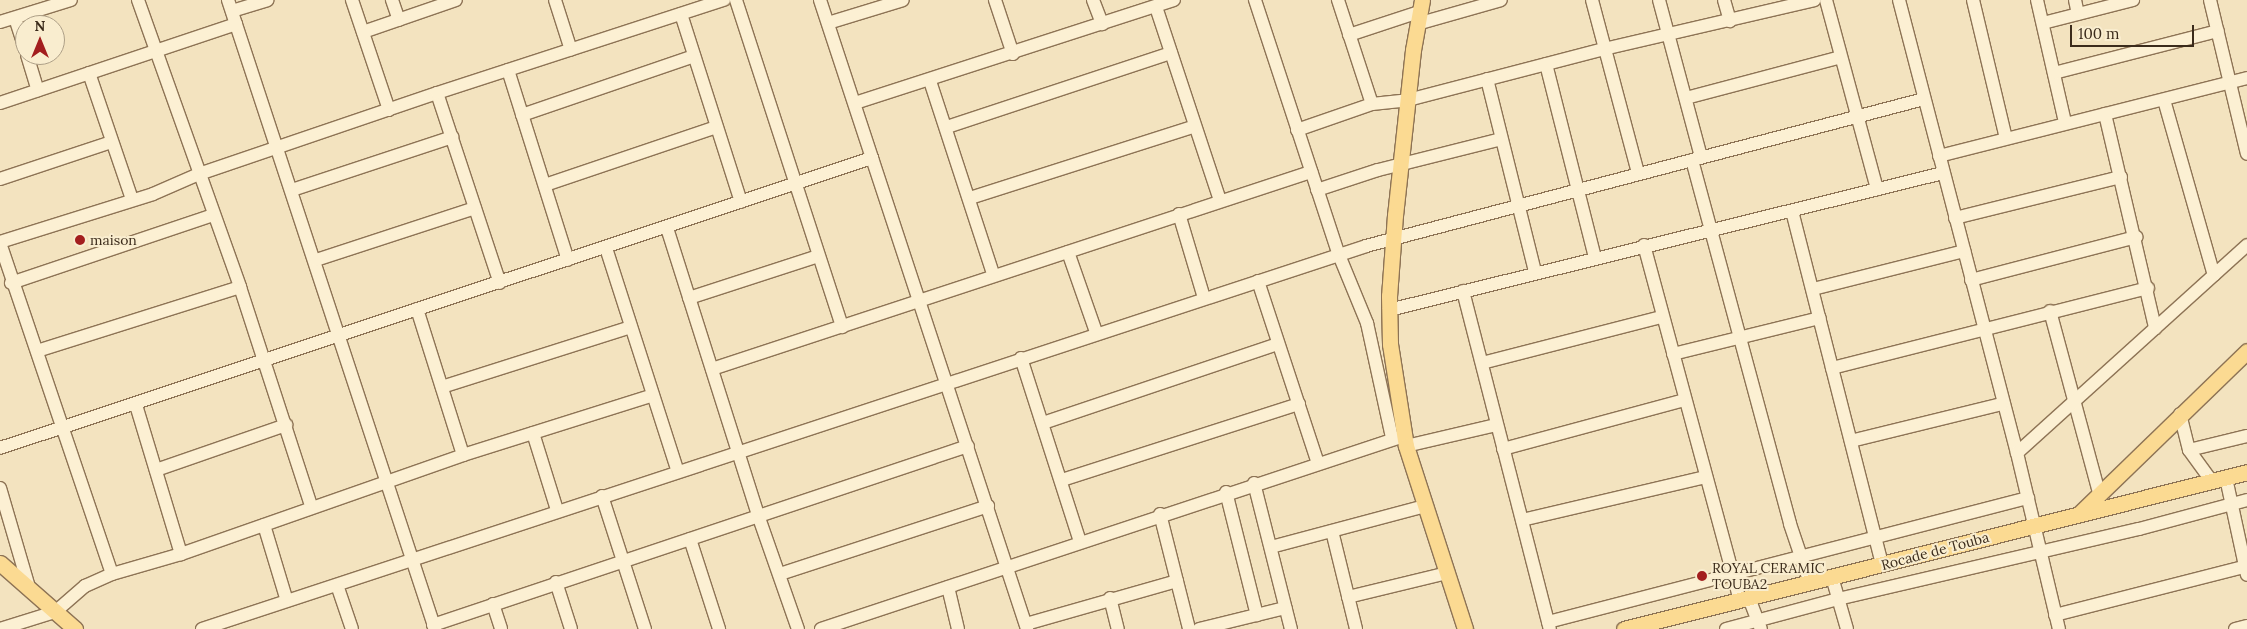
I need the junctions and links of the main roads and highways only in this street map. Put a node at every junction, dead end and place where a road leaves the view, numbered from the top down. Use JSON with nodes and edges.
{"nodes":[{"id":1,"x":1419,"y":12,"type":"edge"},
{"id":2,"x":2247,"y":351,"type":"edge"},
{"id":3,"x":2247,"y":472,"type":"edge"},
{"id":4,"x":2079,"y":514,"type":"junction"},
{"id":5,"x":0,"y":562,"type":"edge"},
{"id":6,"x":75,"y":629,"type":"edge"},
{"id":7,"x":1465,"y":629,"type":"edge"},
{"id":8,"x":1624,"y":629,"type":"edge"}],
"edges":[{"from":1,"to":7,"type":"main road"},
{"from":2,"to":4,"type":"main road"},
{"from":3,"to":4,"type":"main road","name":"Rocade de Touba"},
{"from":4,"to":8,"type":"main road","name":"Rocade de Touba"},
{"from":5,"to":6,"type":"main road"}]}
